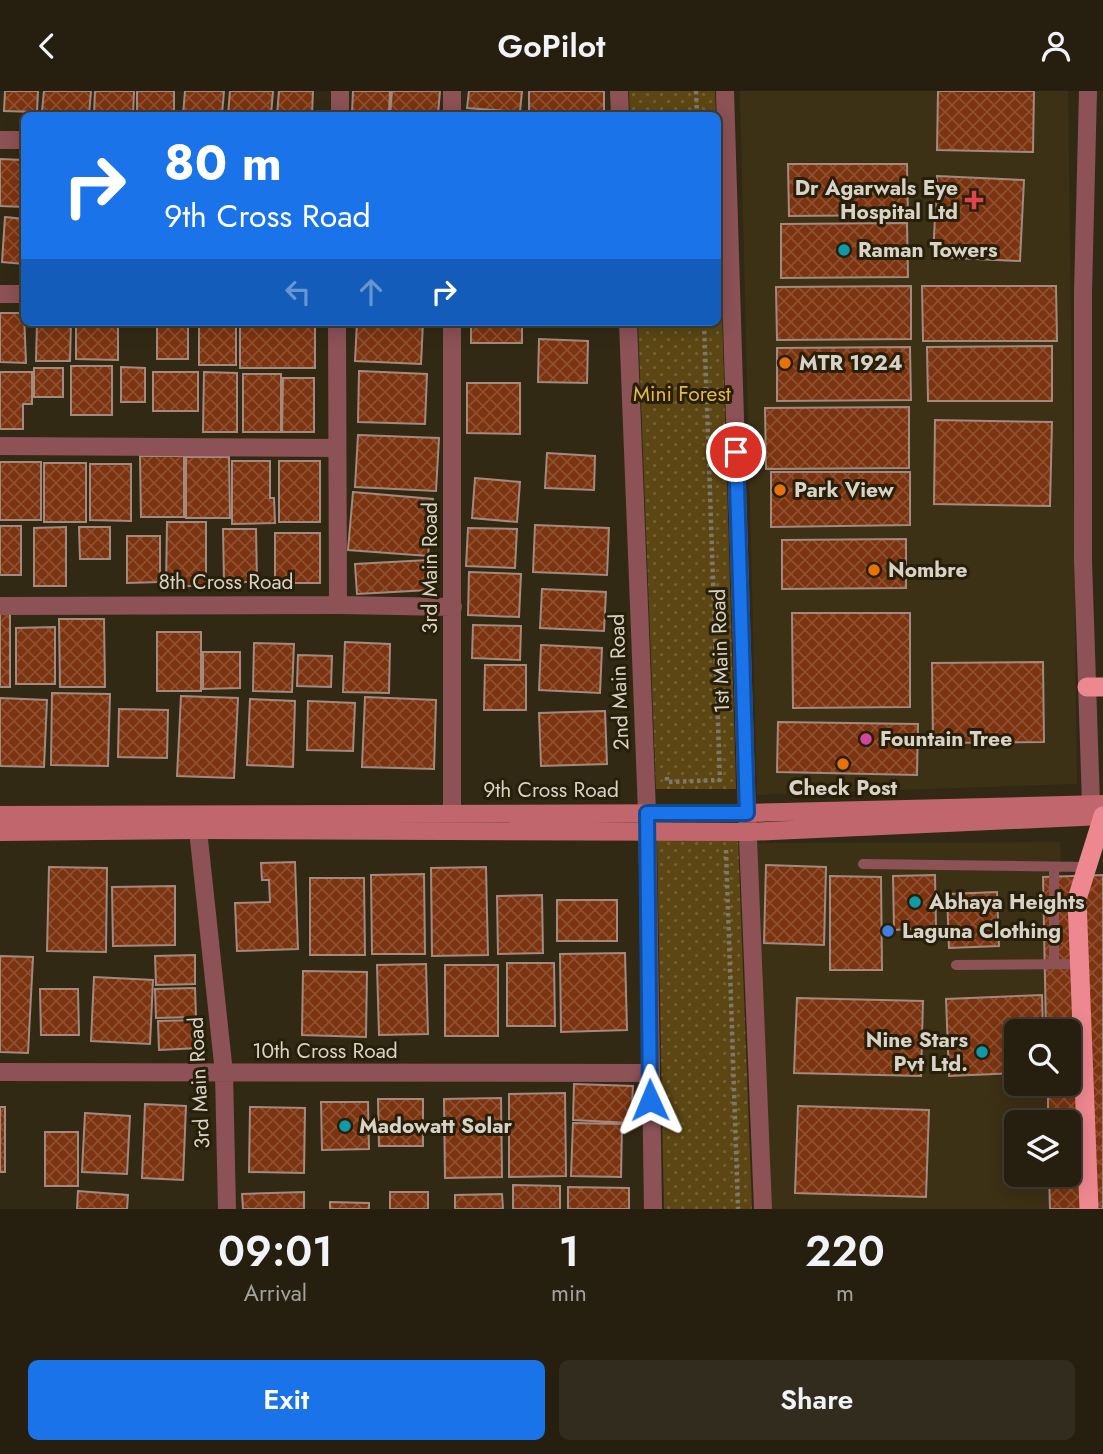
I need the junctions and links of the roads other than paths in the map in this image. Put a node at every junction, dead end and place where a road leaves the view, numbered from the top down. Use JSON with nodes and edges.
{"nodes":[{"id":1,"x":340,"y":91,"type":"edge"},
{"id":2,"x":452,"y":91,"type":"edge"},
{"id":3,"x":619,"y":91,"type":"edge"},
{"id":4,"x":725,"y":91,"type":"edge"},
{"id":5,"x":1088,"y":91,"type":"edge"},
{"id":6,"x":340,"y":112,"type":"edge"},
{"id":7,"x":452,"y":112,"type":"edge"},
{"id":8,"x":620,"y":112,"type":"edge"},
{"id":9,"x":0,"y":140,"type":"edge"},
{"id":10,"x":21,"y":140,"type":"edge"},
{"id":11,"x":21,"y":294,"type":"edge"},
{"id":12,"x":0,"y":295,"type":"edge"},
{"id":13,"x":337,"y":326,"type":"edge"},
{"id":14,"x":452,"y":326,"type":"edge"},
{"id":15,"x":628,"y":326,"type":"edge"},
{"id":16,"x":0,"y":446,"type":"edge"},
{"id":17,"x":337,"y":448,"type":"junction"},
{"id":18,"x":338,"y":605,"type":"junction"},
{"id":19,"x":0,"y":606,"type":"edge"},
{"id":20,"x":453,"y":607,"type":"junction"},
{"id":21,"x":1095,"y":687,"type":"edge"},
{"id":22,"x":1100,"y":811,"type":"edge"},
{"id":23,"x":452,"y":813,"type":"junction"},
{"id":24,"x":647,"y":813,"type":"junction"},
{"id":25,"x":747,"y":813,"type":"junction"},
{"id":26,"x":0,"y":815,"type":"edge"},
{"id":27,"x":198,"y":830,"type":"junction"},
{"id":28,"x":0,"y":832,"type":"edge"},
{"id":29,"x":748,"y":832,"type":"junction"},
{"id":30,"x":647,"y":833,"type":"junction"},
{"id":31,"x":863,"y":865,"type":"dead end"},
{"id":32,"x":1087,"y":867,"type":"junction"},
{"id":33,"x":1054,"y":868,"type":"junction"},
{"id":34,"x":1054,"y":964,"type":"junction"},
{"id":35,"x":1079,"y":964,"type":"junction"},
{"id":36,"x":956,"y":965,"type":"dead end"},
{"id":37,"x":0,"y":1072,"type":"edge"},
{"id":38,"x":224,"y":1073,"type":"junction"},
{"id":39,"x":649,"y":1073,"type":"junction"},
{"id":40,"x":226,"y":1209,"type":"edge"},
{"id":41,"x":653,"y":1209,"type":"edge"},
{"id":42,"x":763,"y":1209,"type":"edge"},
{"id":43,"x":1089,"y":1209,"type":"edge"}],
"edges":[{"from":1,"to":6,"type":"street"},
{"from":2,"to":7,"type":"street"},
{"from":3,"to":8,"type":"street"},
{"from":4,"to":25,"type":"street","name":"1st Main Road"},
{"from":5,"to":21,"type":"street"},
{"from":9,"to":10,"type":"street"},
{"from":11,"to":12,"type":"street"},
{"from":13,"to":17,"type":"street"},
{"from":14,"to":20,"type":"street","name":"3rd Main Road"},
{"from":15,"to":24,"type":"street","name":"2nd Main Road"},
{"from":16,"to":17,"type":"street"},
{"from":17,"to":18,"type":"street"},
{"from":18,"to":19,"type":"street","name":"8th Cross Road"},
{"from":18,"to":20,"type":"street","name":"8th Cross Road"},
{"from":20,"to":23,"type":"street","name":"3rd Main Road"},
{"from":21,"to":22,"type":"street"},
{"from":22,"to":25,"type":"main road","name":"9th Cross Road"},
{"from":22,"to":29,"type":"main road","name":"9th Cross Road"},
{"from":22,"to":32,"type":"highway"},
{"from":23,"to":24,"type":"main road","name":"9th Cross Road"},
{"from":23,"to":26,"type":"main road","name":"9th Cross Road"},
{"from":24,"to":25,"type":"main road","name":"9th Cross Road"},
{"from":24,"to":30,"type":"street","name":"2nd Main Road"},
{"from":25,"to":29,"type":"street","name":"1st Main Road"},
{"from":27,"to":28,"type":"main road","name":"9th Cross Road"},
{"from":27,"to":30,"type":"main road","name":"9th Cross Road"},
{"from":27,"to":38,"type":"street","name":"3rd Main Road"},
{"from":29,"to":30,"type":"main road","name":"9th Cross Road"},
{"from":29,"to":42,"type":"street","name":"1st Main Road"},
{"from":30,"to":39,"type":"street","name":"2nd Main Road"},
{"from":31,"to":33,"type":"lane"},
{"from":32,"to":33,"type":"lane"},
{"from":32,"to":35,"type":"highway"},
{"from":33,"to":34,"type":"lane"},
{"from":34,"to":35,"type":"lane"},
{"from":34,"to":36,"type":"lane"},
{"from":35,"to":43,"type":"highway"},
{"from":37,"to":38,"type":"street","name":"10th Cross Road"},
{"from":38,"to":39,"type":"street","name":"10th Cross Road"},
{"from":38,"to":40,"type":"street","name":"3rd Main Road"},
{"from":39,"to":41,"type":"street","name":"2nd Main Road"}]}
